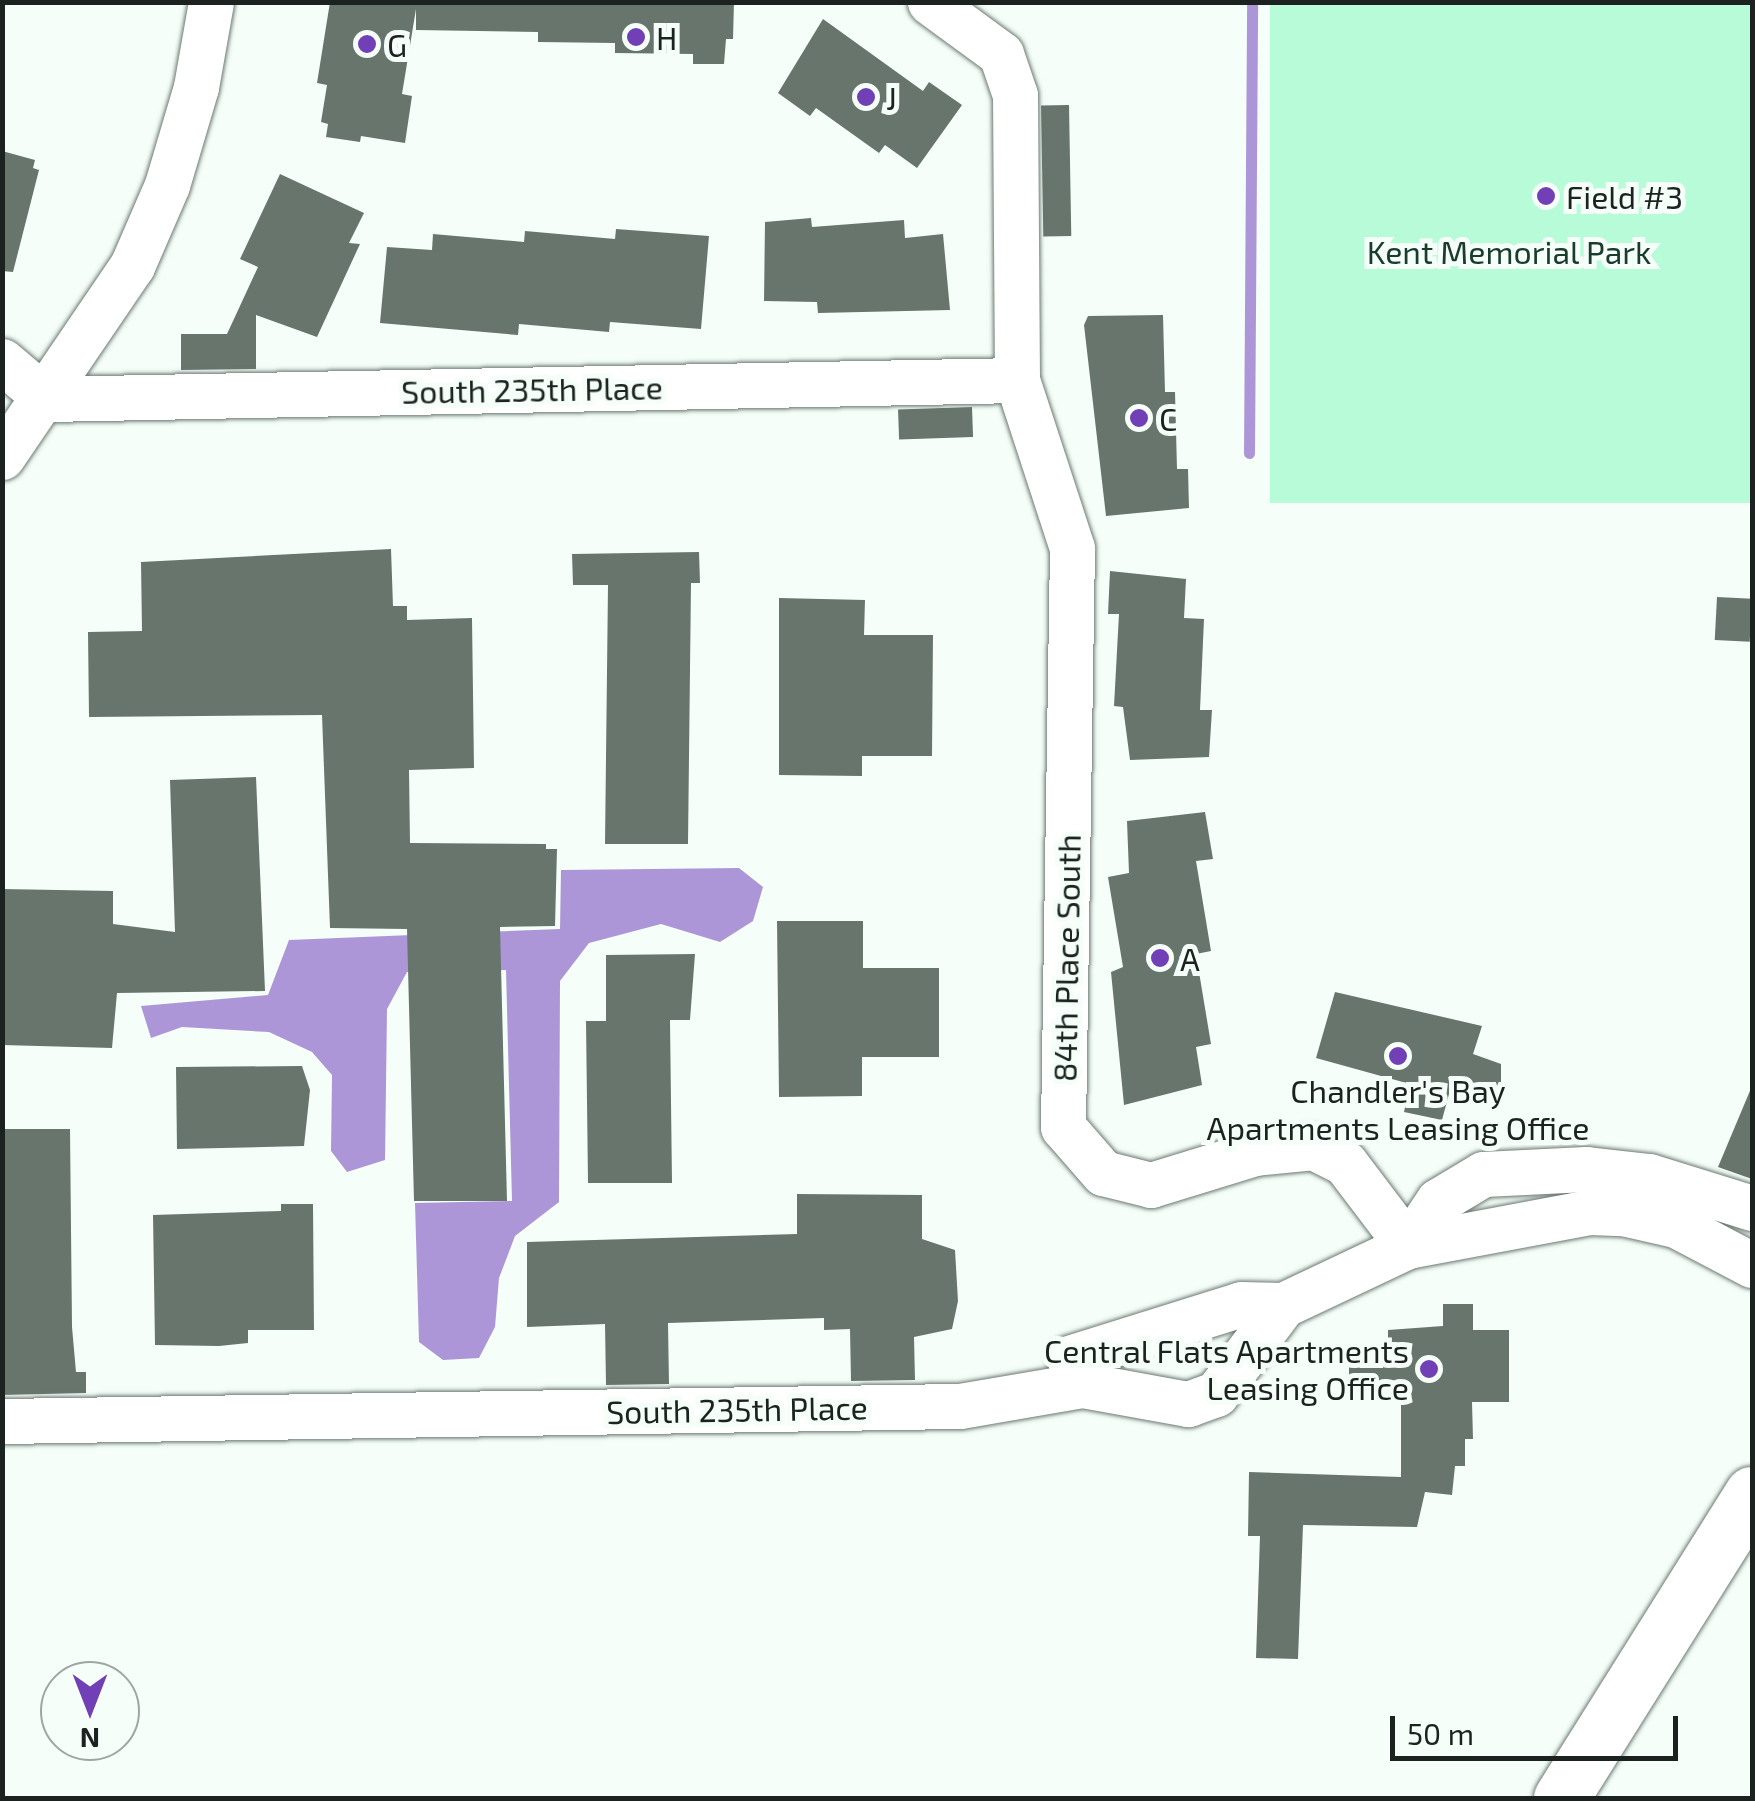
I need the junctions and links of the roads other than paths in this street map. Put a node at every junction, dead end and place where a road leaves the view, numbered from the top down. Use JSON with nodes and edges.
{"nodes":[{"id":1,"x":211,"y":2,"type":"edge"},
{"id":2,"x":930,"y":2,"type":"edge"},
{"id":3,"x":2,"y":361,"type":"edge"},
{"id":4,"x":1017,"y":380,"type":"junction"},
{"id":5,"x":47,"y":399,"type":"junction"},
{"id":6,"x":2,"y":457,"type":"edge"},
{"id":7,"x":1752,"y":1208,"type":"edge"},
{"id":8,"x":1408,"y":1246,"type":"junction"},
{"id":9,"x":1752,"y":1265,"type":"edge"},
{"id":10,"x":1283,"y":1305,"type":"junction"},
{"id":11,"x":1076,"y":1372,"type":"junction"},
{"id":12,"x":2,"y":1421,"type":"edge"},
{"id":13,"x":1752,"y":1494,"type":"edge"},
{"id":14,"x":1561,"y":1798,"type":"edge"}],
"edges":[{"from":1,"to":5,"type":"street"},
{"from":2,"to":4,"type":"street","name":"84th Place South"},
{"from":3,"to":5,"type":"street"},
{"from":4,"to":5,"type":"street","name":"South 235th Place"},
{"from":4,"to":8,"type":"street","name":"84th Place South"},
{"from":5,"to":6,"type":"street"},
{"from":7,"to":8,"type":"street"},
{"from":8,"to":9,"type":"street","name":"South 235th Place"},
{"from":8,"to":10,"type":"street","name":"South 235th Place"},
{"from":10,"to":11,"type":"street"},
{"from":10,"to":11,"type":"street","name":"South 235th Place"},
{"from":11,"to":12,"type":"street","name":"South 235th Place"},
{"from":13,"to":14,"type":"main road"}]}
